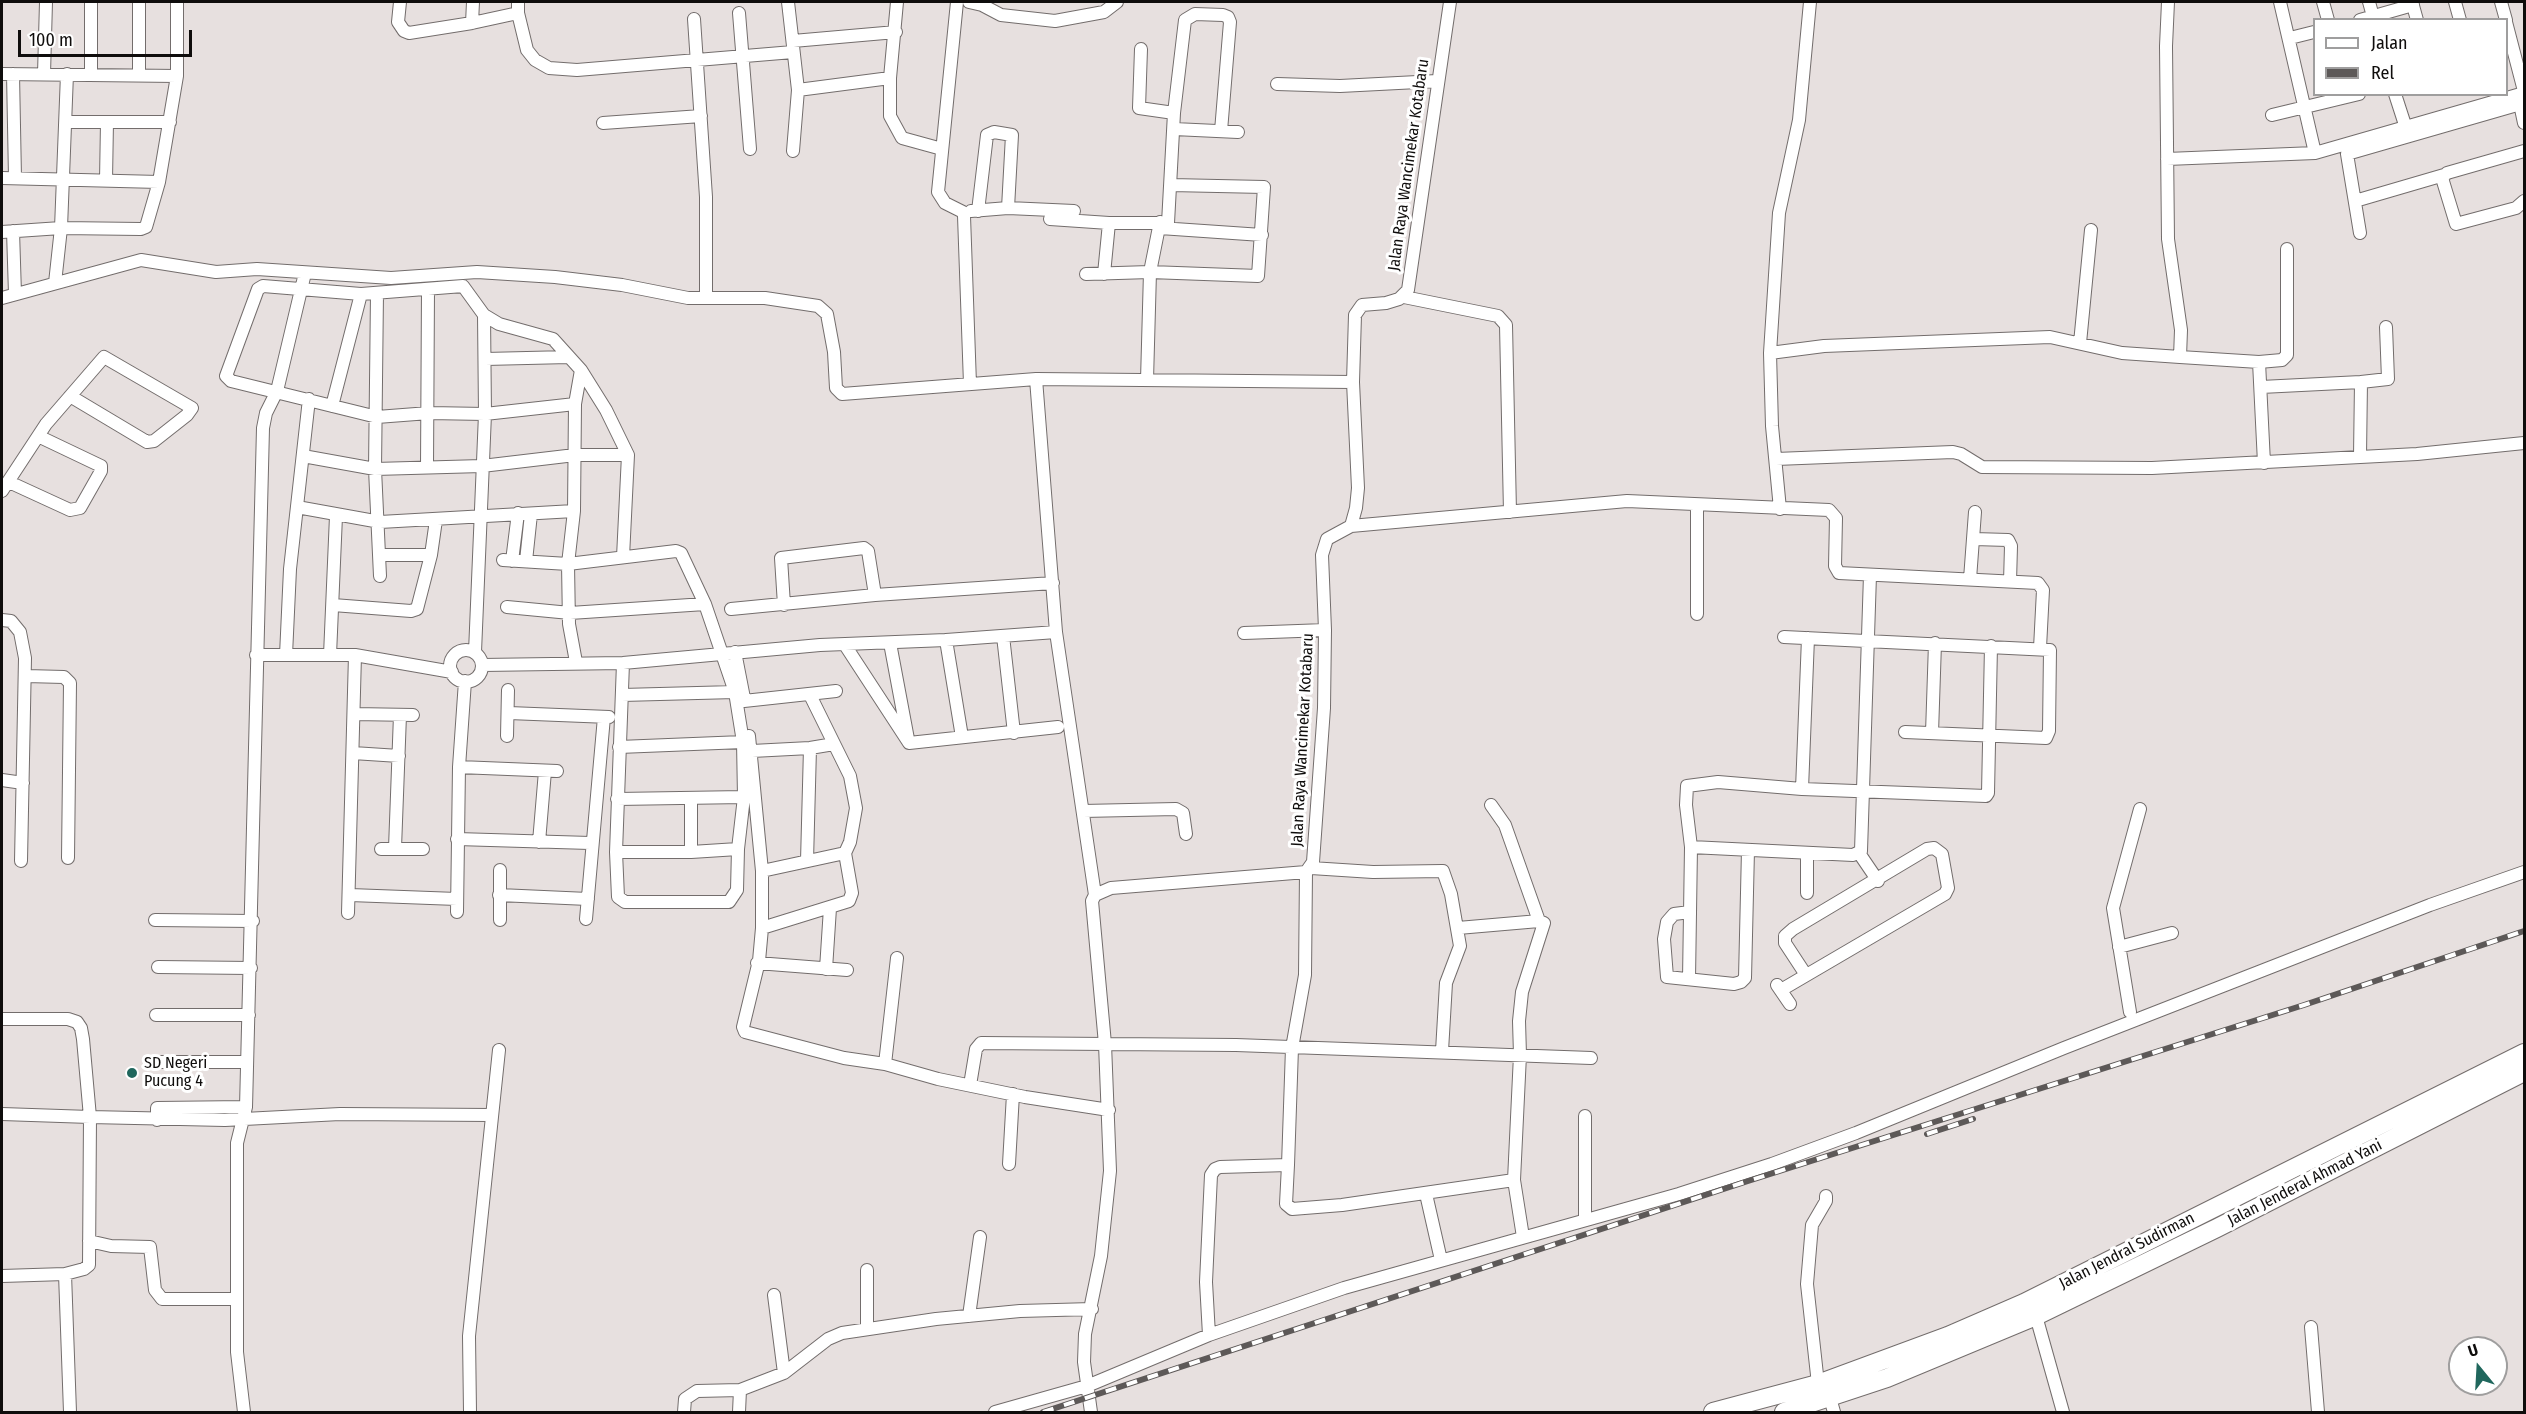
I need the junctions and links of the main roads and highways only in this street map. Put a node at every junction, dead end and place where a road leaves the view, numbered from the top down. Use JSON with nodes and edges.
{"nodes":[{"id":1,"x":2524,"y":1053,"type":"edge"},
{"id":2,"x":2524,"y":1072,"type":"edge"},
{"id":3,"x":1832,"y":1405,"type":"edge"},
{"id":4,"x":1713,"y":1413,"type":"edge"},
{"id":5,"x":1784,"y":1413,"type":"edge"}],
"edges":[{"from":1,"to":4,"type":"highway","name":"Jalan Jendral Sudirman"},
{"from":2,"to":3,"type":"highway","name":"Jalan Jenderal Ahmad Yani"},
{"from":3,"to":5,"type":"highway","name":"Jalan Jenderal Ahmad Yani"}]}
